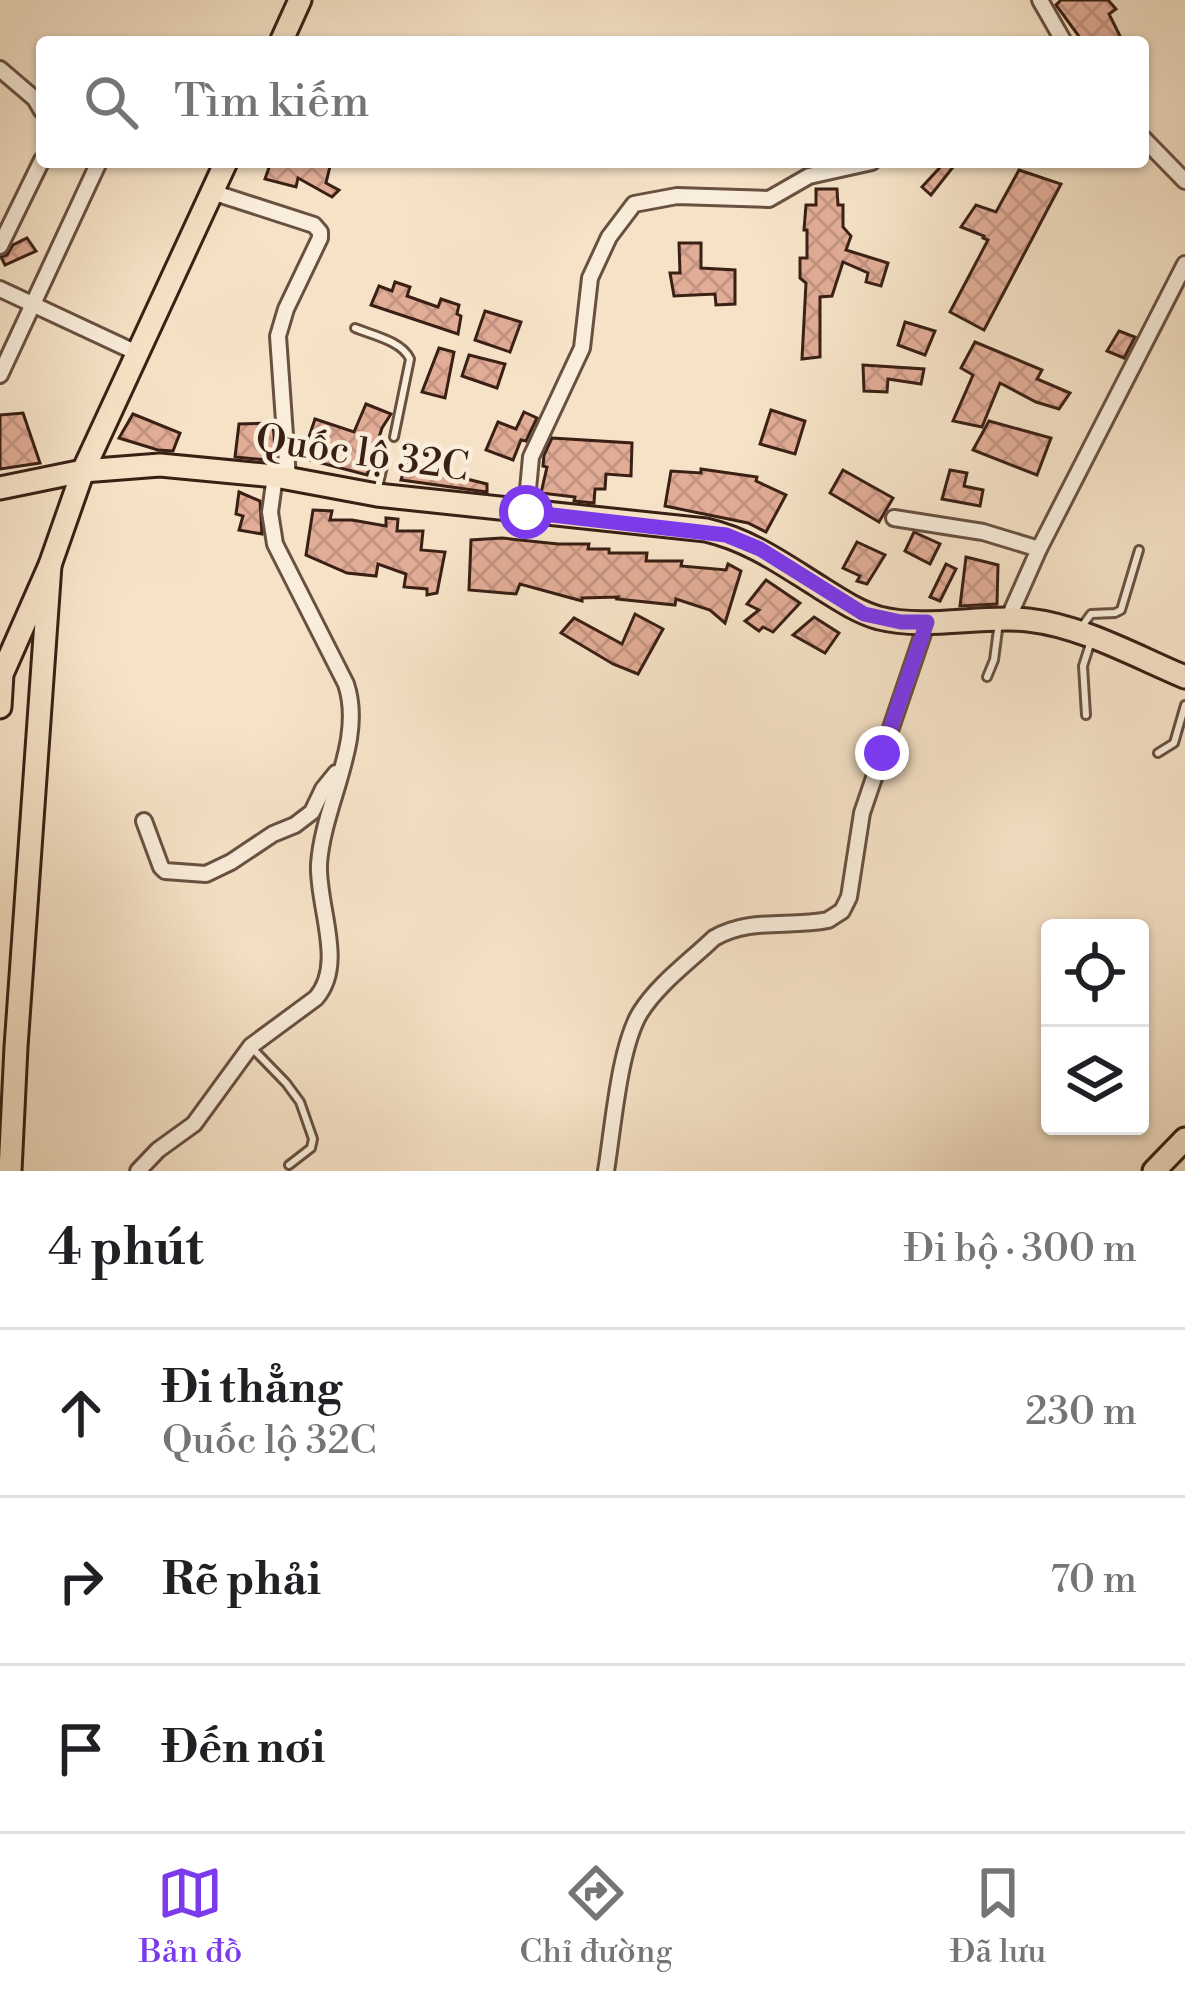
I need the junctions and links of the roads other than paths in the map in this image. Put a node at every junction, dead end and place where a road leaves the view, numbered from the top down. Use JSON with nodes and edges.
{"nodes":[{"id":1,"x":300,"y":0,"type":"edge"},
{"id":2,"x":1040,"y":0,"type":"edge"},
{"id":3,"x":284,"y":36,"type":"edge"},
{"id":4,"x":1061,"y":36,"type":"edge"},
{"id":5,"x":0,"y":69,"type":"edge"},
{"id":6,"x":36,"y":101,"type":"edge"},
{"id":7,"x":1149,"y":144,"type":"edge"},
{"id":8,"x":38,"y":168,"type":"edge"},
{"id":9,"x":96,"y":168,"type":"edge"},
{"id":10,"x":223,"y":168,"type":"edge"},
{"id":11,"x":845,"y":168,"type":"edge"},
{"id":12,"x":1184,"y":179,"type":"edge"},
{"id":13,"x":212,"y":192,"type":"junction"},
{"id":14,"x":0,"y":246,"type":"edge"},
{"id":15,"x":1185,"y":264,"type":"edge"},
{"id":16,"x":0,"y":289,"type":"edge"},
{"id":17,"x":33,"y":304,"type":"junction"},
{"id":18,"x":355,"y":328,"type":"dead end"},
{"id":19,"x":137,"y":353,"type":"junction"},
{"id":20,"x":0,"y":375,"type":"edge"},
{"id":21,"x":394,"y":437,"type":"dead end"},
{"id":22,"x":382,"y":466,"type":"dead end"},
{"id":23,"x":83,"y":471,"type":"junction"},
{"id":24,"x":281,"y":477,"type":"junction"},
{"id":25,"x":0,"y":488,"type":"edge"},
{"id":26,"x":377,"y":496,"type":"junction"},
{"id":27,"x":526,"y":512,"type":"junction"},
{"id":28,"x":894,"y":518,"type":"dead end"},
{"id":29,"x":1039,"y":549,"type":"junction"},
{"id":30,"x":1139,"y":550,"type":"dead end"},
{"id":31,"x":50,"y":565,"type":"junction"},
{"id":32,"x":1004,"y":619,"type":"junction"},
{"id":33,"x":927,"y":622,"type":"junction"},
{"id":34,"x":1085,"y":635,"type":"junction"},
{"id":35,"x":1185,"y":676,"type":"edge"},
{"id":36,"x":987,"y":677,"type":"dead end"},
{"id":37,"x":1185,"y":705,"type":"edge"},
{"id":38,"x":0,"y":706,"type":"edge"},
{"id":39,"x":1086,"y":715,"type":"dead end"},
{"id":40,"x":1158,"y":752,"type":"dead end"},
{"id":41,"x":341,"y":766,"type":"junction"},
{"id":42,"x":144,"y":821,"type":"dead end"},
{"id":43,"x":251,"y":1046,"type":"junction"},
{"id":44,"x":1180,"y":1144,"type":"edge"},
{"id":45,"x":289,"y":1166,"type":"dead end"},
{"id":46,"x":10,"y":1171,"type":"edge"},
{"id":47,"x":138,"y":1171,"type":"edge"},
{"id":48,"x":605,"y":1171,"type":"edge"},
{"id":49,"x":1141,"y":1171,"type":"edge"},
{"id":50,"x":1154,"y":1171,"type":"edge"}],
"edges":[{"from":1,"to":3,"type":"main road"},
{"from":2,"to":4,"type":"street"},
{"from":5,"to":6,"type":"street"},
{"from":7,"to":12,"type":"street"},
{"from":8,"to":14,"type":"street"},
{"from":9,"to":17,"type":"street"},
{"from":10,"to":13,"type":"main road"},
{"from":11,"to":27,"type":"street"},
{"from":13,"to":19,"type":"main road"},
{"from":13,"to":24,"type":"street"},
{"from":15,"to":29,"type":"street"},
{"from":16,"to":17,"type":"street"},
{"from":17,"to":19,"type":"street"},
{"from":17,"to":20,"type":"street"},
{"from":18,"to":21,"type":"lane"},
{"from":19,"to":23,"type":"main road"},
{"from":22,"to":26,"type":"lane"},
{"from":23,"to":24,"type":"main road","name":"Quốc lộ 32C"},
{"from":23,"to":25,"type":"main road","name":"Quốc lộ 32C"},
{"from":23,"to":31,"type":"main road"},
{"from":24,"to":26,"type":"main road","name":"Quốc lộ 32C"},
{"from":24,"to":41,"type":"street"},
{"from":26,"to":27,"type":"main road","name":"Quốc lộ 32C"},
{"from":27,"to":33,"type":"main road","name":"Quốc lộ 32C"},
{"from":28,"to":29,"type":"street"},
{"from":29,"to":32,"type":"street"},
{"from":30,"to":34,"type":"lane"},
{"from":31,"to":38,"type":"main road"},
{"from":31,"to":46,"type":"main road"},
{"from":32,"to":33,"type":"main road","name":"Quốc lộ 32C"},
{"from":32,"to":34,"type":"main road","name":"Quốc lộ 32C"},
{"from":32,"to":36,"type":"lane"},
{"from":33,"to":48,"type":"street"},
{"from":34,"to":35,"type":"main road","name":"Quốc lộ 32C"},
{"from":34,"to":39,"type":"lane"},
{"from":37,"to":40,"type":"lane"},
{"from":41,"to":42,"type":"street"},
{"from":41,"to":43,"type":"street"},
{"from":43,"to":45,"type":"lane"},
{"from":43,"to":47,"type":"street"},
{"from":44,"to":49,"type":"main road"},
{"from":44,"to":50,"type":"main road"}]}
